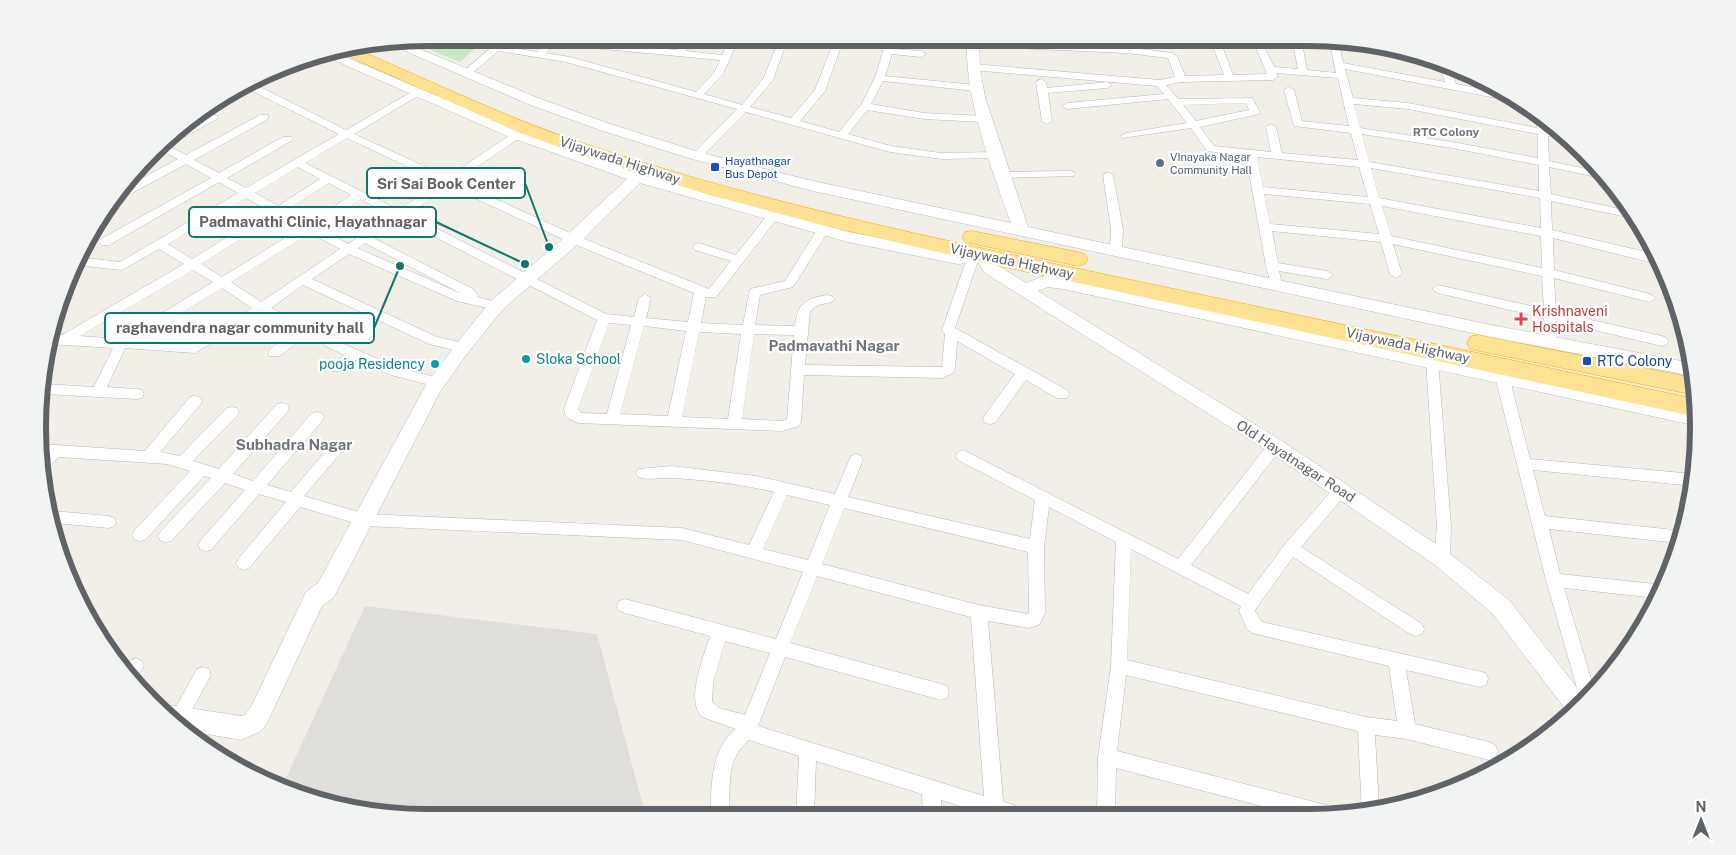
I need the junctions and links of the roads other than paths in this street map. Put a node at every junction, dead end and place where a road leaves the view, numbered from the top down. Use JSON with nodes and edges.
{"nodes":[{"id":1,"x":548,"y":46,"type":"edge"},
{"id":2,"x":600,"y":46,"type":"edge"},
{"id":3,"x":633,"y":46,"type":"edge"},
{"id":4,"x":684,"y":46,"type":"edge"},
{"id":5,"x":731,"y":46,"type":"edge"},
{"id":6,"x":781,"y":46,"type":"edge"},
{"id":7,"x":837,"y":46,"type":"edge"},
{"id":8,"x":890,"y":46,"type":"edge"},
{"id":9,"x":972,"y":46,"type":"edge"},
{"id":10,"x":1061,"y":46,"type":"edge"},
{"id":11,"x":1125,"y":46,"type":"edge"},
{"id":12,"x":1161,"y":46,"type":"edge"},
{"id":13,"x":1218,"y":46,"type":"edge"},
{"id":14,"x":1260,"y":46,"type":"edge"},
{"id":15,"x":1298,"y":46,"type":"edge"},
{"id":16,"x":404,"y":47,"type":"edge"},
{"id":17,"x":1335,"y":47,"type":"edge"},
{"id":18,"x":496,"y":48,"type":"joint"},
{"id":19,"x":1078,"y":48,"type":"joint"},
{"id":20,"x":377,"y":50,"type":"edge"},
{"id":21,"x":630,"y":50,"type":"junction"},
{"id":22,"x":1126,"y":50,"type":"junction"},
{"id":23,"x":888,"y":51,"type":"junction"},
{"id":24,"x":1160,"y":53,"type":"junction"},
{"id":25,"x":354,"y":54,"type":"edge"},
{"id":26,"x":540,"y":54,"type":"junction"},
{"id":27,"x":921,"y":54,"type":"dead end"},
{"id":28,"x":680,"y":55,"type":"junction"},
{"id":29,"x":336,"y":57,"type":"edge"},
{"id":30,"x":726,"y":58,"type":"junction"},
{"id":31,"x":1339,"y":65,"type":"junction"},
{"id":32,"x":973,"y":68,"type":"junction"},
{"id":33,"x":1271,"y":70,"type":"junction"},
{"id":34,"x":1446,"y":72,"type":"edge"},
{"id":35,"x":467,"y":73,"type":"junction"},
{"id":36,"x":1040,"y":73,"type":"junction"},
{"id":37,"x":1303,"y":73,"type":"junction"},
{"id":38,"x":1342,"y":76,"type":"junction"},
{"id":39,"x":880,"y":78,"type":"junction"},
{"id":40,"x":1181,"y":79,"type":"junction"},
{"id":41,"x":1230,"y":79,"type":"junction"},
{"id":42,"x":1141,"y":82,"type":"junction"},
{"id":43,"x":1160,"y":83,"type":"junction"},
{"id":44,"x":1452,"y":87,"type":"junction"},
{"id":45,"x":254,"y":88,"type":"edge"},
{"id":46,"x":975,"y":88,"type":"junction"},
{"id":47,"x":1289,"y":90,"type":"dead end"},
{"id":48,"x":1043,"y":91,"type":"junction"},
{"id":49,"x":418,"y":92,"type":"junction"},
{"id":50,"x":698,"y":95,"type":"junction"},
{"id":51,"x":1495,"y":95,"type":"edge"},
{"id":52,"x":1173,"y":99,"type":"junction"},
{"id":53,"x":1348,"y":101,"type":"junction"},
{"id":54,"x":493,"y":106,"type":"junction"},
{"id":55,"x":865,"y":106,"type":"junction"},
{"id":56,"x":1067,"y":106,"type":"dead end"},
{"id":57,"x":745,"y":107,"type":"junction"},
{"id":58,"x":209,"y":115,"type":"edge"},
{"id":59,"x":264,"y":117,"type":"dead end"},
{"id":60,"x":984,"y":119,"type":"junction"},
{"id":61,"x":1047,"y":121,"type":"dead end"},
{"id":62,"x":793,"y":122,"type":"junction"},
{"id":63,"x":1194,"y":125,"type":"junction"},
{"id":64,"x":1542,"y":126,"type":"edge"},
{"id":65,"x":1271,"y":127,"type":"dead end"},
{"id":66,"x":190,"y":129,"type":"edge"},
{"id":67,"x":1355,"y":129,"type":"junction"},
{"id":68,"x":1542,"y":133,"type":"junction"},
{"id":69,"x":346,"y":134,"type":"junction"},
{"id":70,"x":517,"y":135,"type":"junction"},
{"id":71,"x":842,"y":135,"type":"junction"},
{"id":72,"x":1552,"y":135,"type":"edge"},
{"id":73,"x":1126,"y":136,"type":"dead end"},
{"id":74,"x":287,"y":139,"type":"dead end"},
{"id":75,"x":167,"y":149,"type":"edge"},
{"id":76,"x":1251,"y":154,"type":"junction"},
{"id":77,"x":996,"y":155,"type":"junction"},
{"id":78,"x":697,"y":156,"type":"junction"},
{"id":79,"x":1277,"y":156,"type":"junction"},
{"id":80,"x":186,"y":160,"type":"junction"},
{"id":81,"x":1543,"y":162,"type":"junction"},
{"id":82,"x":297,"y":163,"type":"junction"},
{"id":83,"x":1364,"y":164,"type":"junction"},
{"id":84,"x":1593,"y":173,"type":"edge"},
{"id":85,"x":1070,"y":174,"type":"dead end"},
{"id":86,"x":1001,"y":175,"type":"junction"},
{"id":87,"x":1108,"y":176,"type":"dead end"},
{"id":88,"x":218,"y":177,"type":"junction"},
{"id":89,"x":637,"y":178,"type":"junction"},
{"id":90,"x":328,"y":179,"type":"junction"},
{"id":91,"x":449,"y":182,"type":"junction"},
{"id":92,"x":1258,"y":190,"type":"junction"},
{"id":93,"x":129,"y":191,"type":"edge"},
{"id":94,"x":246,"y":192,"type":"junction"},
{"id":95,"x":360,"y":194,"type":"junction"},
{"id":96,"x":1546,"y":196,"type":"junction"},
{"id":97,"x":1376,"y":201,"type":"junction"},
{"id":98,"x":278,"y":210,"type":"junction"},
{"id":99,"x":1623,"y":213,"type":"edge"},
{"id":100,"x":399,"y":214,"type":"junction"},
{"id":101,"x":772,"y":217,"type":"junction"},
{"id":102,"x":1265,"y":227,"type":"junction"},
{"id":103,"x":310,"y":228,"type":"junction"},
{"id":104,"x":823,"y":230,"type":"junction"},
{"id":105,"x":1022,"y":232,"type":"junction"},
{"id":106,"x":1547,"y":233,"type":"junction"},
{"id":107,"x":364,"y":238,"type":"junction"},
{"id":108,"x":573,"y":239,"type":"junction"},
{"id":109,"x":1387,"y":240,"type":"junction"},
{"id":110,"x":105,"y":242,"type":"dead end"},
{"id":111,"x":159,"y":244,"type":"junction"},
{"id":112,"x":699,"y":247,"type":"dead end"},
{"id":113,"x":348,"y":249,"type":"junction"},
{"id":114,"x":1116,"y":251,"type":"junction"},
{"id":115,"x":1649,"y":256,"type":"edge"},
{"id":116,"x":977,"y":257,"type":"junction"},
{"id":117,"x":740,"y":260,"type":"junction"},
{"id":118,"x":84,"y":263,"type":"edge"},
{"id":119,"x":193,"y":264,"type":"junction"},
{"id":120,"x":1272,"y":266,"type":"junction"},
{"id":121,"x":1548,"y":273,"type":"junction"},
{"id":122,"x":1396,"y":274,"type":"dead end"},
{"id":123,"x":1328,"y":275,"type":"dead end"},
{"id":124,"x":528,"y":278,"type":"junction"},
{"id":125,"x":303,"y":280,"type":"junction"},
{"id":126,"x":222,"y":282,"type":"junction"},
{"id":127,"x":1276,"y":284,"type":"junction"},
{"id":128,"x":1438,"y":289,"type":"dead end"},
{"id":129,"x":1025,"y":290,"type":"junction"},
{"id":130,"x":701,"y":291,"type":"junction"},
{"id":131,"x":645,"y":298,"type":"dead end"},
{"id":132,"x":1650,"y":298,"type":"dead end"},
{"id":133,"x":470,"y":299,"type":"junction"},
{"id":134,"x":828,"y":299,"type":"dead end"},
{"id":135,"x":496,"y":306,"type":"junction"},
{"id":136,"x":261,"y":308,"type":"junction"},
{"id":137,"x":1550,"y":316,"type":"junction"},
{"id":138,"x":604,"y":318,"type":"junction"},
{"id":139,"x":639,"y":321,"type":"junction"},
{"id":140,"x":693,"y":326,"type":"junction"},
{"id":141,"x":1302,"y":328,"type":"junction"},
{"id":142,"x":748,"y":329,"type":"junction"},
{"id":143,"x":304,"y":330,"type":"junction"},
{"id":144,"x":801,"y":331,"type":"junction"},
{"id":145,"x":951,"y":332,"type":"junction"},
{"id":146,"x":57,"y":340,"type":"edge"},
{"id":147,"x":64,"y":340,"type":"junction"},
{"id":148,"x":1551,"y":342,"type":"junction"},
{"id":149,"x":1662,"y":342,"type":"dead end"},
{"id":150,"x":121,"y":344,"type":"junction"},
{"id":151,"x":463,"y":347,"type":"junction"},
{"id":152,"x":274,"y":353,"type":"dead end"},
{"id":153,"x":354,"y":354,"type":"junction"},
{"id":154,"x":1432,"y":361,"type":"junction"},
{"id":155,"x":337,"y":368,"type":"dead end"},
{"id":156,"x":1684,"y":368,"type":"edge"},
{"id":157,"x":798,"y":370,"type":"junction"},
{"id":158,"x":1024,"y":372,"type":"junction"},
{"id":159,"x":1502,"y":376,"type":"junction"},
{"id":160,"x":438,"y":382,"type":"junction"},
{"id":161,"x":1687,"y":387,"type":"edge"},
{"id":162,"x":49,"y":390,"type":"edge"},
{"id":163,"x":98,"y":392,"type":"junction"},
{"id":164,"x":137,"y":394,"type":"dead end"},
{"id":165,"x":1062,"y":394,"type":"dead end"},
{"id":166,"x":196,"y":401,"type":"dead end"},
{"id":167,"x":1689,"y":407,"type":"edge"},
{"id":168,"x":282,"y":408,"type":"dead end"},
{"id":169,"x":232,"y":412,"type":"dead end"},
{"id":170,"x":1690,"y":416,"type":"edge"},
{"id":171,"x":318,"y":417,"type":"dead end"},
{"id":172,"x":612,"y":419,"type":"junction"},
{"id":173,"x":990,"y":419,"type":"dead end"},
{"id":174,"x":674,"y":421,"type":"junction"},
{"id":175,"x":734,"y":424,"type":"junction"},
{"id":176,"x":1275,"y":446,"type":"junction"},
{"id":177,"x":48,"y":450,"type":"edge"},
{"id":178,"x":334,"y":451,"type":"dead end"},
{"id":179,"x":964,"y":456,"type":"dead end"},
{"id":180,"x":148,"y":457,"type":"junction"},
{"id":181,"x":856,"y":460,"type":"dead end"},
{"id":182,"x":182,"y":463,"type":"junction"},
{"id":183,"x":1525,"y":464,"type":"junction"},
{"id":184,"x":201,"y":469,"type":"junction"},
{"id":185,"x":643,"y":473,"type":"dead end"},
{"id":186,"x":222,"y":476,"type":"junction"},
{"id":187,"x":1686,"y":479,"type":"edge"},
{"id":188,"x":255,"y":487,"type":"junction"},
{"id":189,"x":783,"y":488,"type":"junction"},
{"id":190,"x":1341,"y":490,"type":"junction"},
{"id":191,"x":1043,"y":496,"type":"junction"},
{"id":192,"x":295,"y":500,"type":"junction"},
{"id":193,"x":838,"y":501,"type":"junction"},
{"id":194,"x":57,"y":517,"type":"edge"},
{"id":195,"x":365,"y":520,"type":"junction"},
{"id":196,"x":109,"y":522,"type":"dead end"},
{"id":197,"x":1540,"y":522,"type":"junction"},
{"id":198,"x":140,"y":535,"type":"dead end"},
{"id":199,"x":166,"y":536,"type":"dead end"},
{"id":200,"x":1674,"y":536,"type":"edge"},
{"id":201,"x":1124,"y":539,"type":"junction"},
{"id":202,"x":206,"y":545,"type":"dead end"},
{"id":203,"x":1036,"y":547,"type":"junction"},
{"id":204,"x":1291,"y":548,"type":"junction"},
{"id":205,"x":753,"y":553,"type":"junction"},
{"id":206,"x":1442,"y":559,"type":"junction"},
{"id":207,"x":244,"y":563,"type":"dead end"},
{"id":208,"x":1181,"y":566,"type":"junction"},
{"id":209,"x":812,"y":569,"type":"junction"},
{"id":210,"x":1554,"y":580,"type":"junction"},
{"id":211,"x":1653,"y":590,"type":"edge"},
{"id":212,"x":1250,"y":602,"type":"junction"},
{"id":213,"x":626,"y":606,"type":"dead end"},
{"id":214,"x":979,"y":612,"type":"junction"},
{"id":215,"x":1416,"y":629,"type":"dead end"},
{"id":216,"x":719,"y":632,"type":"junction"},
{"id":217,"x":779,"y":649,"type":"junction"},
{"id":218,"x":1396,"y":660,"type":"junction"},
{"id":219,"x":1120,"y":666,"type":"junction"},
{"id":220,"x":203,"y":674,"type":"dead end"},
{"id":221,"x":1480,"y":679,"type":"dead end"},
{"id":222,"x":1585,"y":689,"type":"edge"},
{"id":223,"x":942,"y":692,"type":"dead end"},
{"id":224,"x":1573,"y":701,"type":"edge"},
{"id":225,"x":177,"y":715,"type":"edge"},
{"id":226,"x":183,"y":720,"type":"edge"},
{"id":227,"x":1366,"y":725,"type":"junction"},
{"id":228,"x":748,"y":727,"type":"junction"},
{"id":229,"x":1407,"y":731,"type":"junction"},
{"id":230,"x":808,"y":751,"type":"junction"},
{"id":231,"x":1489,"y":751,"type":"dead end"},
{"id":232,"x":1107,"y":757,"type":"junction"},
{"id":233,"x":931,"y":788,"type":"junction"},
{"id":234,"x":1370,"y":803,"type":"edge"},
{"id":235,"x":994,"y":808,"type":"junction"},
{"id":236,"x":720,"y":809,"type":"edge"},
{"id":237,"x":805,"y":809,"type":"edge"},
{"id":238,"x":932,"y":809,"type":"edge"},
{"id":239,"x":997,"y":809,"type":"edge"},
{"id":240,"x":1106,"y":809,"type":"edge"},
{"id":241,"x":1307,"y":809,"type":"edge"}],
"edges":[{"from":1,"to":26,"type":"street"},
{"from":2,"to":21,"type":"street"},
{"from":3,"to":21,"type":"street"},
{"from":4,"to":28,"type":"street"},
{"from":5,"to":30,"type":"street"},
{"from":6,"to":57,"type":"street"},
{"from":7,"to":62,"type":"street"},
{"from":8,"to":23,"type":"street"},
{"from":9,"to":32,"type":"street"},
{"from":10,"to":19,"type":"street"},
{"from":11,"to":22,"type":"street"},
{"from":12,"to":24,"type":"street"},
{"from":13,"to":41,"type":"street"},
{"from":14,"to":33,"type":"street"},
{"from":15,"to":37,"type":"street"},
{"from":16,"to":35,"type":"street"},
{"from":17,"to":31,"type":"street"},
{"from":18,"to":26,"type":"street"},
{"from":18,"to":35,"type":"street"},
{"from":19,"to":22,"type":"street"},
{"from":20,"to":54,"type":"highway","name":"Vijaywada Highway"},
{"from":21,"to":28,"type":"street"},
{"from":22,"to":24,"type":"street"},
{"from":23,"to":27,"type":"street"},
{"from":23,"to":39,"type":"street"},
{"from":24,"to":40,"type":"street"},
{"from":25,"to":54,"type":"highway","name":"Vijaywada Highway"},
{"from":26,"to":50,"type":"street"},
{"from":28,"to":30,"type":"street"},
{"from":29,"to":49,"type":"street"},
{"from":30,"to":50,"type":"street"},
{"from":31,"to":38,"type":"street"},
{"from":31,"to":44,"type":"street"},
{"from":32,"to":36,"type":"street"},
{"from":32,"to":46,"type":"street"},
{"from":33,"to":37,"type":"street"},
{"from":33,"to":41,"type":"street"},
{"from":34,"to":44,"type":"street"},
{"from":35,"to":78,"type":"street"},
{"from":36,"to":42,"type":"street"},
{"from":36,"to":48,"type":"street"},
{"from":37,"to":38,"type":"street"},
{"from":38,"to":53,"type":"street"},
{"from":39,"to":46,"type":"street"},
{"from":39,"to":55,"type":"street"},
{"from":40,"to":41,"type":"street"},
{"from":40,"to":43,"type":"street"},
{"from":42,"to":43,"type":"street"},
{"from":42,"to":48,"type":"street"},
{"from":43,"to":52,"type":"street"},
{"from":44,"to":51,"type":"street"},
{"from":45,"to":69,"type":"street"},
{"from":46,"to":60,"type":"street"},
{"from":47,"to":67,"type":"street"},
{"from":48,"to":61,"type":"street"},
{"from":49,"to":69,"type":"street"},
{"from":49,"to":70,"type":"street"},
{"from":50,"to":57,"type":"street"},
{"from":52,"to":56,"type":"street"},
{"from":52,"to":63,"type":"street"},
{"from":52,"to":63,"type":"street"},
{"from":53,"to":67,"type":"street"},
{"from":53,"to":68,"type":"street"},
{"from":54,"to":116,"type":"highway","name":"Vijaywada Highway"},
{"from":54,"to":161,"type":"highway","name":"Vijaywada Highway"},
{"from":55,"to":60,"type":"street"},
{"from":55,"to":71,"type":"street"},
{"from":57,"to":62,"type":"street"},
{"from":57,"to":78,"type":"street"},
{"from":58,"to":66,"type":"street"},
{"from":59,"to":80,"type":"street"},
{"from":60,"to":77,"type":"street"},
{"from":62,"to":71,"type":"street"},
{"from":63,"to":73,"type":"street"},
{"from":63,"to":76,"type":"street"},
{"from":64,"to":68,"type":"street"},
{"from":65,"to":79,"type":"street"},
{"from":67,"to":81,"type":"street"},
{"from":67,"to":83,"type":"street"},
{"from":68,"to":72,"type":"street"},
{"from":68,"to":81,"type":"street"},
{"from":69,"to":82,"type":"street"},
{"from":69,"to":91,"type":"street"},
{"from":70,"to":89,"type":"street"},
{"from":70,"to":91,"type":"street"},
{"from":71,"to":77,"type":"street"},
{"from":74,"to":88,"type":"street"},
{"from":75,"to":80,"type":"street"},
{"from":76,"to":79,"type":"street"},
{"from":76,"to":92,"type":"street"},
{"from":77,"to":86,"type":"street"},
{"from":78,"to":105,"type":"street"},
{"from":79,"to":83,"type":"street"},
{"from":80,"to":88,"type":"street"},
{"from":80,"to":93,"type":"street"},
{"from":81,"to":84,"type":"street"},
{"from":81,"to":96,"type":"street"},
{"from":82,"to":90,"type":"street"},
{"from":82,"to":94,"type":"street"},
{"from":83,"to":96,"type":"street"},
{"from":83,"to":97,"type":"street"},
{"from":85,"to":86,"type":"street"},
{"from":86,"to":105,"type":"street"},
{"from":87,"to":114,"type":"street"},
{"from":88,"to":94,"type":"street"},
{"from":88,"to":110,"type":"street"},
{"from":89,"to":101,"type":"street"},
{"from":89,"to":108,"type":"street"},
{"from":90,"to":95,"type":"street"},
{"from":90,"to":98,"type":"street"},
{"from":91,"to":100,"type":"street"},
{"from":91,"to":108,"type":"street"},
{"from":92,"to":97,"type":"street"},
{"from":92,"to":102,"type":"street"},
{"from":94,"to":98,"type":"street"},
{"from":94,"to":111,"type":"street"},
{"from":95,"to":100,"type":"street"},
{"from":95,"to":103,"type":"street"},
{"from":96,"to":99,"type":"street"},
{"from":96,"to":106,"type":"street"},
{"from":97,"to":106,"type":"street"},
{"from":97,"to":109,"type":"street"},
{"from":98,"to":103,"type":"street"},
{"from":98,"to":119,"type":"street"},
{"from":100,"to":107,"type":"street"},
{"from":100,"to":124,"type":"street"},
{"from":101,"to":104,"type":"street"},
{"from":101,"to":117,"type":"street"},
{"from":102,"to":109,"type":"street"},
{"from":102,"to":120,"type":"street"},
{"from":103,"to":113,"type":"street"},
{"from":103,"to":126,"type":"street"},
{"from":104,"to":116,"type":"street"},
{"from":104,"to":142,"type":"street"},
{"from":105,"to":114,"type":"street"},
{"from":106,"to":115,"type":"street"},
{"from":106,"to":121,"type":"street"},
{"from":107,"to":113,"type":"street"},
{"from":107,"to":133,"type":"street"},
{"from":108,"to":124,"type":"street"},
{"from":108,"to":130,"type":"street"},
{"from":109,"to":121,"type":"street"},
{"from":109,"to":122,"type":"street"},
{"from":111,"to":118,"type":"street"},
{"from":111,"to":119,"type":"street"},
{"from":112,"to":117,"type":"street"},
{"from":113,"to":125,"type":"street"},
{"from":113,"to":133,"type":"street"},
{"from":114,"to":127,"type":"street"},
{"from":116,"to":129,"type":"street","name":"Old Hayatnagar Road"},
{"from":116,"to":141,"type":"highway","name":"Vijaywada Highway"},
{"from":116,"to":145,"type":"street"},
{"from":117,"to":130,"type":"street"},
{"from":119,"to":126,"type":"street"},
{"from":119,"to":147,"type":"street"},
{"from":120,"to":123,"type":"street"},
{"from":120,"to":127,"type":"street"},
{"from":121,"to":132,"type":"street"},
{"from":121,"to":137,"type":"street"},
{"from":124,"to":135,"type":"street"},
{"from":124,"to":138,"type":"street"},
{"from":125,"to":136,"type":"street"},
{"from":125,"to":151,"type":"street"},
{"from":126,"to":136,"type":"street"},
{"from":126,"to":150,"type":"street"},
{"from":127,"to":148,"type":"street"},
{"from":128,"to":137,"type":"street"},
{"from":129,"to":141,"type":"street"},
{"from":129,"to":176,"type":"street","name":"Old Hayatnagar Road"},
{"from":130,"to":140,"type":"street"},
{"from":131,"to":139,"type":"street"},
{"from":133,"to":135,"type":"street"},
{"from":134,"to":144,"type":"street"},
{"from":135,"to":151,"type":"street"},
{"from":136,"to":143,"type":"street"},
{"from":136,"to":150,"type":"street"},
{"from":137,"to":148,"type":"street"},
{"from":137,"to":149,"type":"street"},
{"from":138,"to":139,"type":"street"},
{"from":138,"to":172,"type":"street"},
{"from":139,"to":140,"type":"street"},
{"from":139,"to":172,"type":"street"},
{"from":140,"to":142,"type":"street"},
{"from":140,"to":174,"type":"street"},
{"from":141,"to":154,"type":"street"},
{"from":141,"to":167,"type":"highway","name":"Vijaywada Highway"},
{"from":142,"to":144,"type":"street"},
{"from":142,"to":175,"type":"street"},
{"from":143,"to":152,"type":"street"},
{"from":143,"to":153,"type":"street"},
{"from":144,"to":157,"type":"street"},
{"from":145,"to":157,"type":"street"},
{"from":145,"to":158,"type":"street"},
{"from":146,"to":147,"type":"street"},
{"from":147,"to":150,"type":"street"},
{"from":148,"to":156,"type":"street"},
{"from":150,"to":163,"type":"street"},
{"from":151,"to":160,"type":"street"},
{"from":153,"to":155,"type":"street"},
{"from":153,"to":160,"type":"street"},
{"from":154,"to":159,"type":"street"},
{"from":154,"to":206,"type":"street"},
{"from":157,"to":175,"type":"street"},
{"from":158,"to":165,"type":"street"},
{"from":158,"to":173,"type":"street"},
{"from":159,"to":170,"type":"street"},
{"from":159,"to":183,"type":"street"},
{"from":160,"to":195,"type":"street"},
{"from":162,"to":163,"type":"street"},
{"from":163,"to":164,"type":"street"},
{"from":166,"to":180,"type":"street"},
{"from":168,"to":186,"type":"street"},
{"from":169,"to":182,"type":"street"},
{"from":171,"to":188,"type":"street"},
{"from":172,"to":174,"type":"street"},
{"from":174,"to":175,"type":"street"},
{"from":176,"to":190,"type":"street","name":"Old Hayatnagar Road"},
{"from":176,"to":208,"type":"street"},
{"from":177,"to":180,"type":"street"},
{"from":178,"to":192,"type":"street"},
{"from":179,"to":191,"type":"street"},
{"from":180,"to":182,"type":"street"},
{"from":181,"to":193,"type":"street"},
{"from":182,"to":184,"type":"street"},
{"from":183,"to":187,"type":"street"},
{"from":183,"to":197,"type":"street"},
{"from":184,"to":186,"type":"street"},
{"from":184,"to":198,"type":"street"},
{"from":185,"to":189,"type":"street"},
{"from":186,"to":188,"type":"street"},
{"from":186,"to":199,"type":"street"},
{"from":188,"to":192,"type":"street"},
{"from":188,"to":202,"type":"street"},
{"from":189,"to":193,"type":"street"},
{"from":189,"to":205,"type":"street"},
{"from":190,"to":204,"type":"street"},
{"from":190,"to":206,"type":"street","name":"Old Hayatnagar Road"},
{"from":191,"to":201,"type":"street"},
{"from":191,"to":203,"type":"street"},
{"from":192,"to":195,"type":"street"},
{"from":192,"to":207,"type":"street"},
{"from":193,"to":203,"type":"street"},
{"from":193,"to":209,"type":"street"},
{"from":194,"to":196,"type":"street"},
{"from":195,"to":205,"type":"street"},
{"from":195,"to":226,"type":"street"},
{"from":197,"to":200,"type":"street"},
{"from":197,"to":210,"type":"street"},
{"from":201,"to":208,"type":"street"},
{"from":201,"to":219,"type":"street"},
{"from":203,"to":214,"type":"street"},
{"from":204,"to":212,"type":"street"},
{"from":204,"to":215,"type":"street"},
{"from":205,"to":209,"type":"street"},
{"from":206,"to":224,"type":"street","name":"Old Hayatnagar Road"},
{"from":208,"to":212,"type":"street"},
{"from":209,"to":214,"type":"street"},
{"from":209,"to":217,"type":"street"},
{"from":210,"to":211,"type":"street"},
{"from":210,"to":222,"type":"street"},
{"from":212,"to":218,"type":"street"},
{"from":213,"to":216,"type":"street"},
{"from":214,"to":235,"type":"street"},
{"from":216,"to":217,"type":"street"},
{"from":216,"to":228,"type":"street"},
{"from":217,"to":223,"type":"street"},
{"from":217,"to":228,"type":"street"},
{"from":218,"to":221,"type":"street"},
{"from":218,"to":229,"type":"street"},
{"from":219,"to":227,"type":"street"},
{"from":219,"to":232,"type":"street"},
{"from":220,"to":225,"type":"street"},
{"from":227,"to":229,"type":"street"},
{"from":227,"to":234,"type":"street"},
{"from":228,"to":230,"type":"street"},
{"from":228,"to":236,"type":"street"},
{"from":229,"to":231,"type":"street"},
{"from":230,"to":233,"type":"street"},
{"from":230,"to":237,"type":"street"},
{"from":232,"to":240,"type":"street"},
{"from":232,"to":241,"type":"street"},
{"from":233,"to":235,"type":"street"},
{"from":233,"to":238,"type":"street"},
{"from":235,"to":239,"type":"street"}]}
